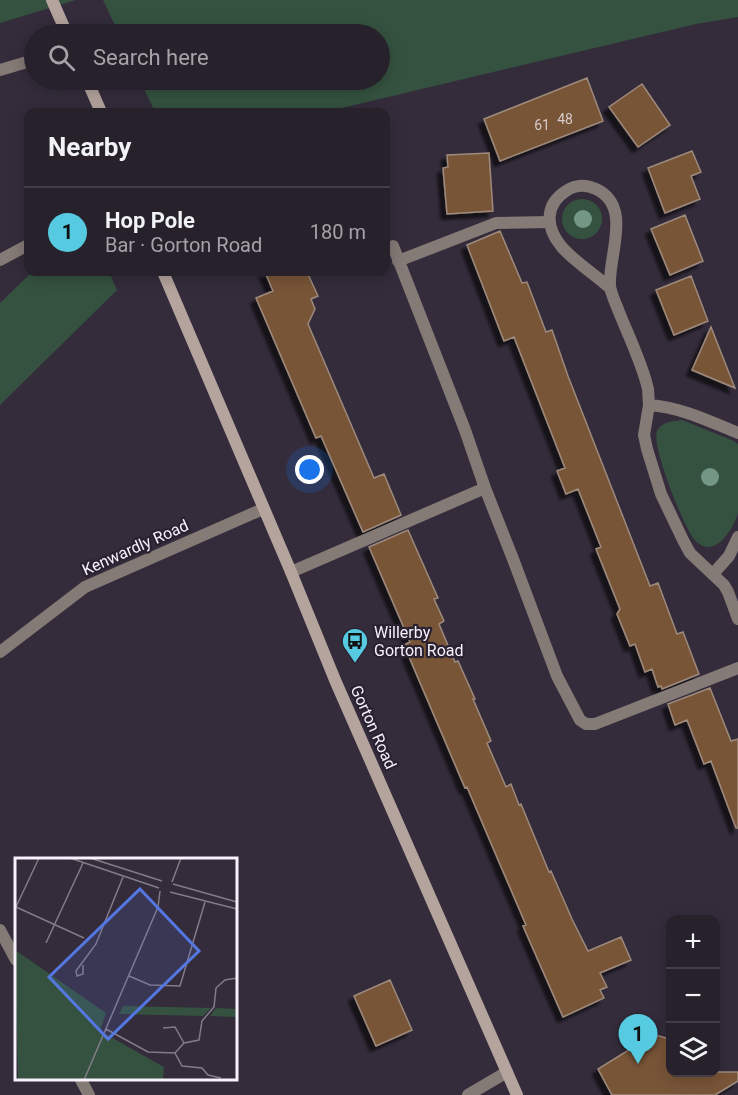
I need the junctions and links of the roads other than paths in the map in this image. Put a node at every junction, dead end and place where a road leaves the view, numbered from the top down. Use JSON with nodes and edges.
{"nodes":[{"id":1,"x":52,"y":0,"type":"edge"},
{"id":2,"x":63,"y":24,"type":"edge"},
{"id":3,"x":24,"y":63,"type":"edge"},
{"id":4,"x":0,"y":70,"type":"edge"},
{"id":5,"x":91,"y":90,"type":"edge"},
{"id":6,"x":99,"y":108,"type":"edge"},
{"id":7,"x":549,"y":222,"type":"junction"},
{"id":8,"x":393,"y":246,"type":"dead end"},
{"id":9,"x":24,"y":247,"type":"edge"},
{"id":10,"x":0,"y":260,"type":"edge"},
{"id":11,"x":398,"y":261,"type":"junction"},
{"id":12,"x":165,"y":276,"type":"edge"},
{"id":13,"x":610,"y":288,"type":"junction"},
{"id":14,"x":649,"y":405,"type":"junction"},
{"id":15,"x":738,"y":433,"type":"edge"},
{"id":16,"x":485,"y":488,"type":"junction"},
{"id":17,"x":263,"y":509,"type":"junction"},
{"id":18,"x":738,"y":537,"type":"edge"},
{"id":19,"x":291,"y":572,"type":"junction"},
{"id":20,"x":713,"y":574,"type":"junction"},
{"id":21,"x":738,"y":619,"type":"edge"},
{"id":22,"x":0,"y":652,"type":"edge"},
{"id":23,"x":738,"y":668,"type":"edge"},
{"id":24,"x":0,"y":930,"type":"edge"},
{"id":25,"x":15,"y":958,"type":"edge"},
{"id":26,"x":507,"y":1071,"type":"junction"},
{"id":27,"x":81,"y":1080,"type":"edge"},
{"id":28,"x":89,"y":1095,"type":"edge"},
{"id":29,"x":468,"y":1095,"type":"edge"},
{"id":30,"x":517,"y":1095,"type":"edge"}],
"edges":[{"from":1,"to":2,"type":"main road"},
{"from":3,"to":4,"type":"street"},
{"from":5,"to":6,"type":"main road"},
{"from":7,"to":11,"type":"street"},
{"from":7,"to":13,"type":"street"},
{"from":7,"to":13,"type":"street"},
{"from":8,"to":11,"type":"street"},
{"from":9,"to":10,"type":"street"},
{"from":11,"to":16,"type":"street"},
{"from":12,"to":17,"type":"main road","name":"Gorton Road"},
{"from":13,"to":14,"type":"street"},
{"from":14,"to":15,"type":"street"},
{"from":14,"to":20,"type":"street"},
{"from":16,"to":19,"type":"street"},
{"from":16,"to":23,"type":"street"},
{"from":17,"to":19,"type":"main road","name":"Gorton Road"},
{"from":17,"to":22,"type":"street","name":"Kenwardly Road"},
{"from":18,"to":20,"type":"street"},
{"from":19,"to":26,"type":"main road","name":"Gorton Road"},
{"from":20,"to":21,"type":"street"},
{"from":24,"to":25,"type":"street"},
{"from":26,"to":29,"type":"street"},
{"from":26,"to":30,"type":"main road","name":"Gorton Road"},
{"from":27,"to":28,"type":"street"}]}
